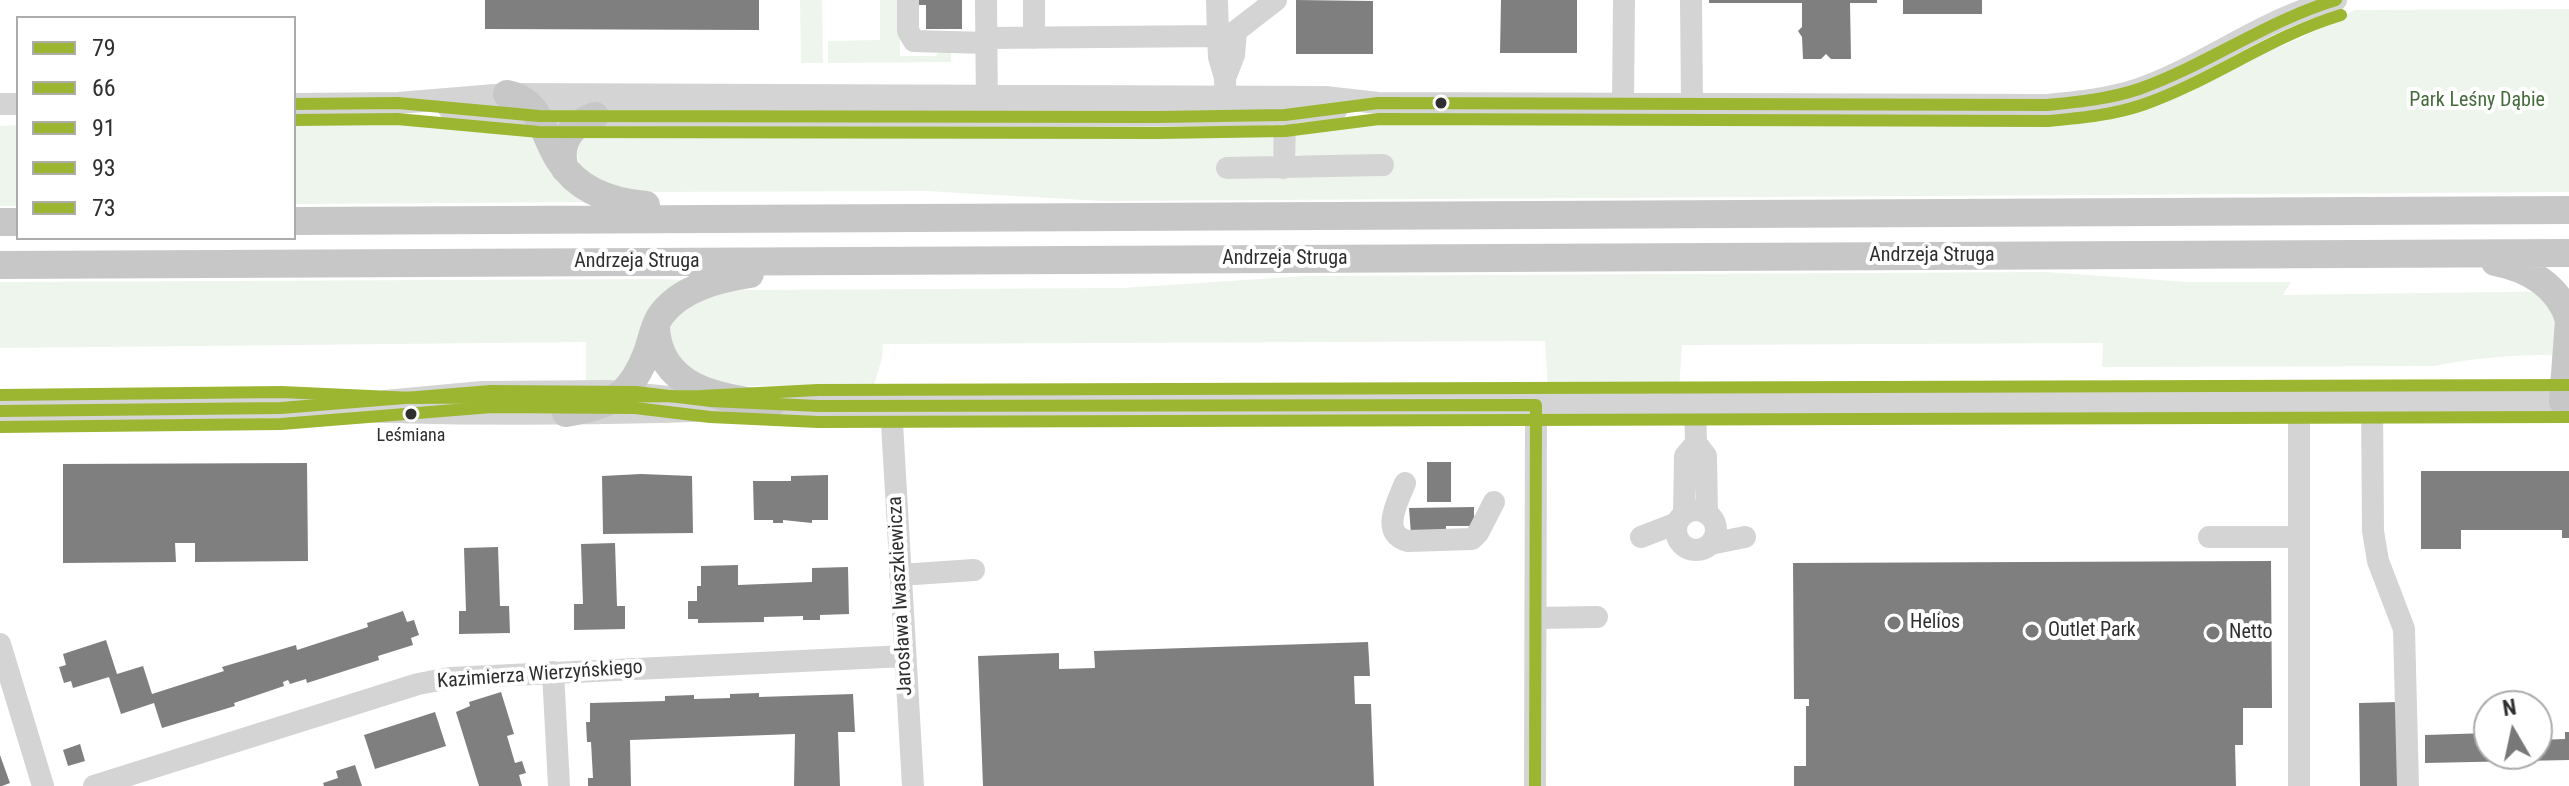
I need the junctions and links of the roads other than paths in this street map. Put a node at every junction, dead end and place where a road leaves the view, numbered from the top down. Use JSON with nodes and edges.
{"nodes":[{"id":1,"x":908,"y":0,"type":"edge"},
{"id":2,"x":986,"y":0,"type":"edge"},
{"id":3,"x":1034,"y":0,"type":"edge"},
{"id":4,"x":1238,"y":0,"type":"edge"},
{"id":5,"x":1276,"y":0,"type":"edge"},
{"id":6,"x":1624,"y":0,"type":"edge"},
{"id":7,"x":1691,"y":0,"type":"edge"},
{"id":8,"x":2336,"y":0,"type":"edge"},
{"id":9,"x":1218,"y":6,"type":"edge"},
{"id":10,"x":1218,"y":36,"type":"junction"},
{"id":11,"x":1034,"y":38,"type":"junction"},
{"id":12,"x":987,"y":40,"type":"junction"},
{"id":13,"x":507,"y":94,"type":"junction"},
{"id":14,"x":987,"y":96,"type":"junction"},
{"id":15,"x":1225,"y":97,"type":"junction"},
{"id":16,"x":398,"y":103,"type":"junction"},
{"id":17,"x":1378,"y":103,"type":"junction"},
{"id":18,"x":1623,"y":103,"type":"junction"},
{"id":19,"x":296,"y":104,"type":"edge"},
{"id":20,"x":1692,"y":104,"type":"junction"},
{"id":21,"x":1285,"y":115,"type":"junction"},
{"id":22,"x":539,"y":116,"type":"junction"},
{"id":23,"x":595,"y":116,"type":"junction"},
{"id":24,"x":1383,"y":165,"type":"dead end"},
{"id":25,"x":1227,"y":168,"type":"dead end"},
{"id":26,"x":1284,"y":168,"type":"junction"},
{"id":27,"x":566,"y":170,"type":"junction"},
{"id":28,"x":2569,"y":210,"type":"edge"},
{"id":29,"x":874,"y":218,"type":"junction"},
{"id":30,"x":296,"y":221,"type":"edge"},
{"id":31,"x":2569,"y":253,"type":"edge"},
{"id":32,"x":2403,"y":254,"type":"junction"},
{"id":33,"x":914,"y":261,"type":"junction"},
{"id":34,"x":0,"y":265,"type":"edge"},
{"id":35,"x":2569,"y":320,"type":"edge"},
{"id":36,"x":656,"y":325,"type":"junction"},
{"id":37,"x":626,"y":391,"type":"junction"},
{"id":38,"x":2299,"y":401,"type":"junction"},
{"id":39,"x":2372,"y":401,"type":"junction"},
{"id":40,"x":2566,"y":401,"type":"edge"},
{"id":41,"x":771,"y":404,"type":"junction"},
{"id":42,"x":1695,"y":404,"type":"junction"},
{"id":43,"x":1536,"y":405,"type":"junction"},
{"id":44,"x":818,"y":406,"type":"junction"},
{"id":45,"x":891,"y":406,"type":"junction"},
{"id":46,"x":281,"y":408,"type":"junction"},
{"id":47,"x":0,"y":411,"type":"edge"},
{"id":48,"x":566,"y":413,"type":"junction"},
{"id":49,"x":1405,"y":483,"type":"dead end"},
{"id":50,"x":1494,"y":502,"type":"dead end"},
{"id":51,"x":1695,"y":527,"type":"dead end"},
{"id":52,"x":2209,"y":537,"type":"dead end"},
{"id":53,"x":2297,"y":537,"type":"junction"},
{"id":54,"x":974,"y":570,"type":"dead end"},
{"id":55,"x":900,"y":575,"type":"junction"},
{"id":56,"x":1597,"y":617,"type":"dead end"},
{"id":57,"x":1536,"y":618,"type":"junction"},
{"id":58,"x":0,"y":644,"type":"edge"},
{"id":59,"x":905,"y":656,"type":"junction"},
{"id":60,"x":553,"y":672,"type":"junction"},
{"id":61,"x":43,"y":786,"type":"edge"},
{"id":62,"x":94,"y":786,"type":"edge"},
{"id":63,"x":559,"y":786,"type":"edge"},
{"id":64,"x":913,"y":786,"type":"edge"},
{"id":65,"x":1535,"y":786,"type":"edge"},
{"id":66,"x":2299,"y":786,"type":"edge"},
{"id":67,"x":2408,"y":786,"type":"edge"}],
"edges":[{"from":1,"to":12,"type":"street"},
{"from":2,"to":12,"type":"street"},
{"from":3,"to":11,"type":"street"},
{"from":4,"to":9,"type":"street"},
{"from":5,"to":15,"type":"street"},
{"from":6,"to":18,"type":"street"},
{"from":7,"to":20,"type":"street"},
{"from":8,"to":20,"type":"street"},
{"from":9,"to":10,"type":"street"},
{"from":10,"to":11,"type":"street"},
{"from":10,"to":15,"type":"street"},
{"from":11,"to":12,"type":"street"},
{"from":12,"to":14,"type":"street"},
{"from":13,"to":14,"type":"street"},
{"from":13,"to":16,"type":"street"},
{"from":13,"to":22,"type":"main road"},
{"from":14,"to":15,"type":"street"},
{"from":14,"to":23,"type":"street"},
{"from":15,"to":17,"type":"street"},
{"from":15,"to":21,"type":"street"},
{"from":16,"to":19,"type":"street"},
{"from":16,"to":22,"type":"street"},
{"from":17,"to":18,"type":"street"},
{"from":17,"to":21,"type":"street"},
{"from":18,"to":20,"type":"street"},
{"from":21,"to":26,"type":"street"},
{"from":22,"to":23,"type":"street"},
{"from":22,"to":27,"type":"main road"},
{"from":23,"to":27,"type":"main road"},
{"from":24,"to":26,"type":"street"},
{"from":25,"to":26,"type":"street"},
{"from":27,"to":29,"type":"main road"},
{"from":28,"to":29,"type":"main road"},
{"from":29,"to":30,"type":"main road"},
{"from":31,"to":32,"type":"main road","name":"Andrzeja Struga"},
{"from":32,"to":33,"type":"main road","name":"Andrzeja Struga"},
{"from":32,"to":35,"type":"main road"},
{"from":33,"to":34,"type":"main road","name":"Andrzeja Struga"},
{"from":33,"to":36,"type":"main road"},
{"from":35,"to":40,"type":"main road"},
{"from":36,"to":37,"type":"main road"},
{"from":36,"to":41,"type":"main road"},
{"from":37,"to":41,"type":"street"},
{"from":37,"to":46,"type":"street"},
{"from":37,"to":48,"type":"main road"},
{"from":38,"to":39,"type":"street"},
{"from":38,"to":42,"type":"street"},
{"from":38,"to":53,"type":"street"},
{"from":39,"to":40,"type":"street"},
{"from":39,"to":67,"type":"street"},
{"from":41,"to":44,"type":"street"},
{"from":42,"to":43,"type":"street"},
{"from":42,"to":51,"type":"street"},
{"from":43,"to":45,"type":"street"},
{"from":43,"to":57,"type":"street"},
{"from":44,"to":45,"type":"street"},
{"from":44,"to":48,"type":"street"},
{"from":45,"to":55,"type":"street","name":"Jarosława Iwaszkiewicza"},
{"from":46,"to":47,"type":"street"},
{"from":46,"to":48,"type":"street"},
{"from":49,"to":50,"type":"street"},
{"from":52,"to":53,"type":"street"},
{"from":53,"to":66,"type":"street"},
{"from":54,"to":55,"type":"street"},
{"from":55,"to":59,"type":"street","name":"Jarosława Iwaszkiewicza"},
{"from":56,"to":57,"type":"street"},
{"from":57,"to":65,"type":"street"},
{"from":58,"to":61,"type":"street"},
{"from":59,"to":60,"type":"street","name":"Kazimierza Wierzyńskiego"},
{"from":59,"to":64,"type":"street","name":"Jarosława Iwaszkiewicza"},
{"from":60,"to":62,"type":"street","name":"Kazimierza Wierzyńskiego"},
{"from":60,"to":63,"type":"street"}]}
